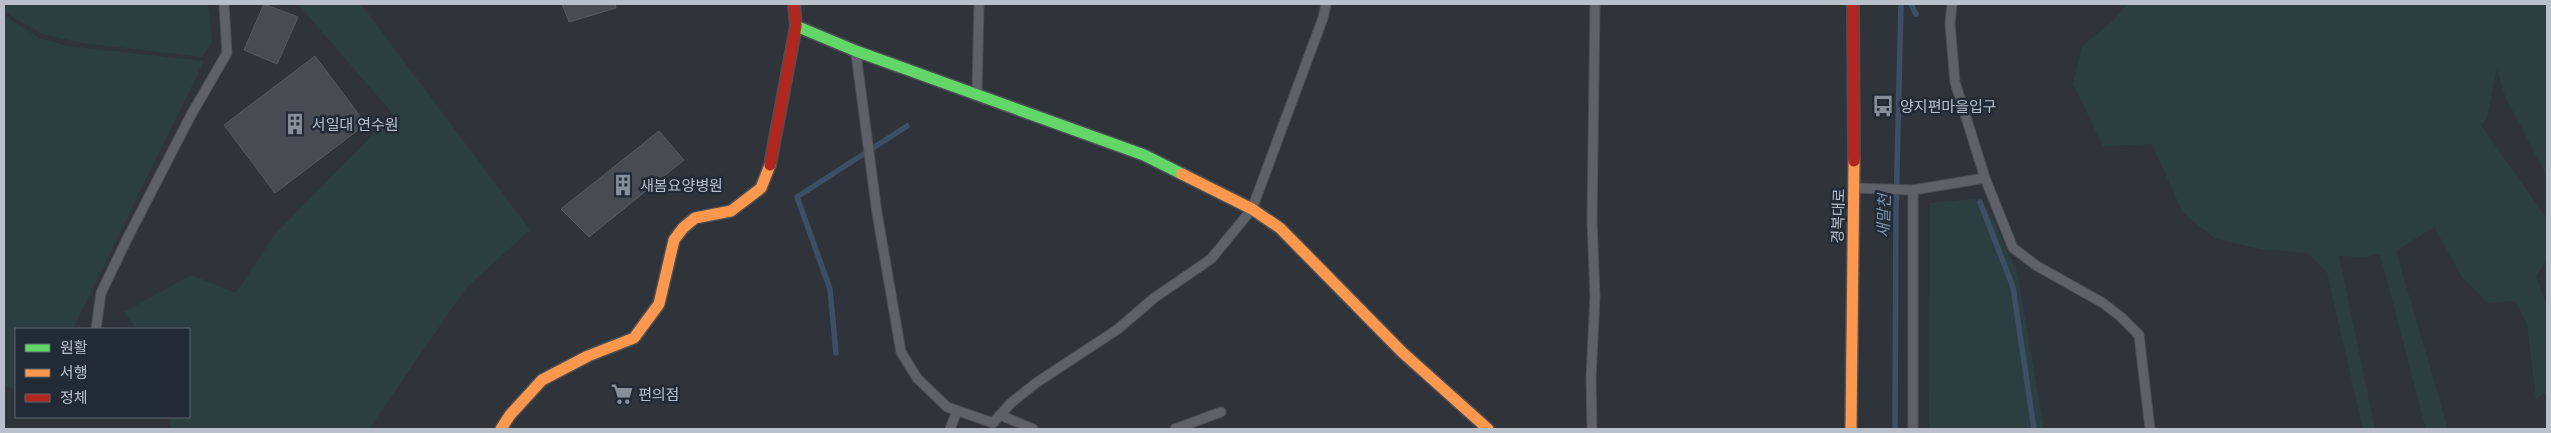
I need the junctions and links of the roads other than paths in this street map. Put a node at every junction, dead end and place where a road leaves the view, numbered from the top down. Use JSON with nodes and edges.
{"nodes":[{"id":1,"x":224,"y":4,"type":"edge"},
{"id":2,"x":794,"y":4,"type":"edge"},
{"id":3,"x":979,"y":4,"type":"edge"},
{"id":4,"x":1326,"y":4,"type":"edge"},
{"id":5,"x":1595,"y":4,"type":"edge"},
{"id":6,"x":1853,"y":4,"type":"edge"},
{"id":7,"x":1952,"y":4,"type":"edge"},
{"id":8,"x":796,"y":26,"type":"junction"},
{"id":9,"x":856,"y":51,"type":"junction"},
{"id":10,"x":976,"y":94,"type":"junction"},
{"id":11,"x":1985,"y":178,"type":"junction"},
{"id":12,"x":1854,"y":188,"type":"junction"},
{"id":13,"x":1913,"y":190,"type":"junction"},
{"id":14,"x":1252,"y":209,"type":"junction"},
{"id":15,"x":96,"y":328,"type":"edge"},
{"id":16,"x":957,"y":411,"type":"junction"},
{"id":17,"x":1222,"y":412,"type":"dead end"},
{"id":18,"x":1000,"y":415,"type":"junction"},
{"id":19,"x":993,"y":426,"type":"edge"},
{"id":20,"x":501,"y":429,"type":"edge"},
{"id":21,"x":950,"y":429,"type":"edge"},
{"id":22,"x":1033,"y":429,"type":"edge"},
{"id":23,"x":1175,"y":429,"type":"edge"},
{"id":24,"x":1488,"y":429,"type":"edge"},
{"id":25,"x":1592,"y":429,"type":"edge"},
{"id":26,"x":1851,"y":429,"type":"edge"},
{"id":27,"x":1913,"y":429,"type":"edge"},
{"id":28,"x":2150,"y":429,"type":"edge"}],
"edges":[{"from":1,"to":15,"type":"lane"},
{"from":2,"to":8,"type":"street"},
{"from":3,"to":10,"type":"lane"},
{"from":4,"to":14,"type":"lane"},
{"from":5,"to":25,"type":"lane"},
{"from":6,"to":12,"type":"street","name":"경복대로"},
{"from":7,"to":11,"type":"lane"},
{"from":8,"to":9,"type":"street"},
{"from":8,"to":20,"type":"street"},
{"from":9,"to":10,"type":"street"},
{"from":9,"to":16,"type":"lane"},
{"from":10,"to":14,"type":"street"},
{"from":11,"to":13,"type":"lane"},
{"from":11,"to":28,"type":"lane"},
{"from":12,"to":13,"type":"lane"},
{"from":12,"to":26,"type":"street","name":"경복대로"},
{"from":13,"to":27,"type":"lane"},
{"from":14,"to":18,"type":"lane"},
{"from":14,"to":24,"type":"street"},
{"from":16,"to":19,"type":"lane"},
{"from":16,"to":21,"type":"lane"},
{"from":17,"to":23,"type":"lane"},
{"from":18,"to":19,"type":"lane"},
{"from":18,"to":22,"type":"lane"}]}
